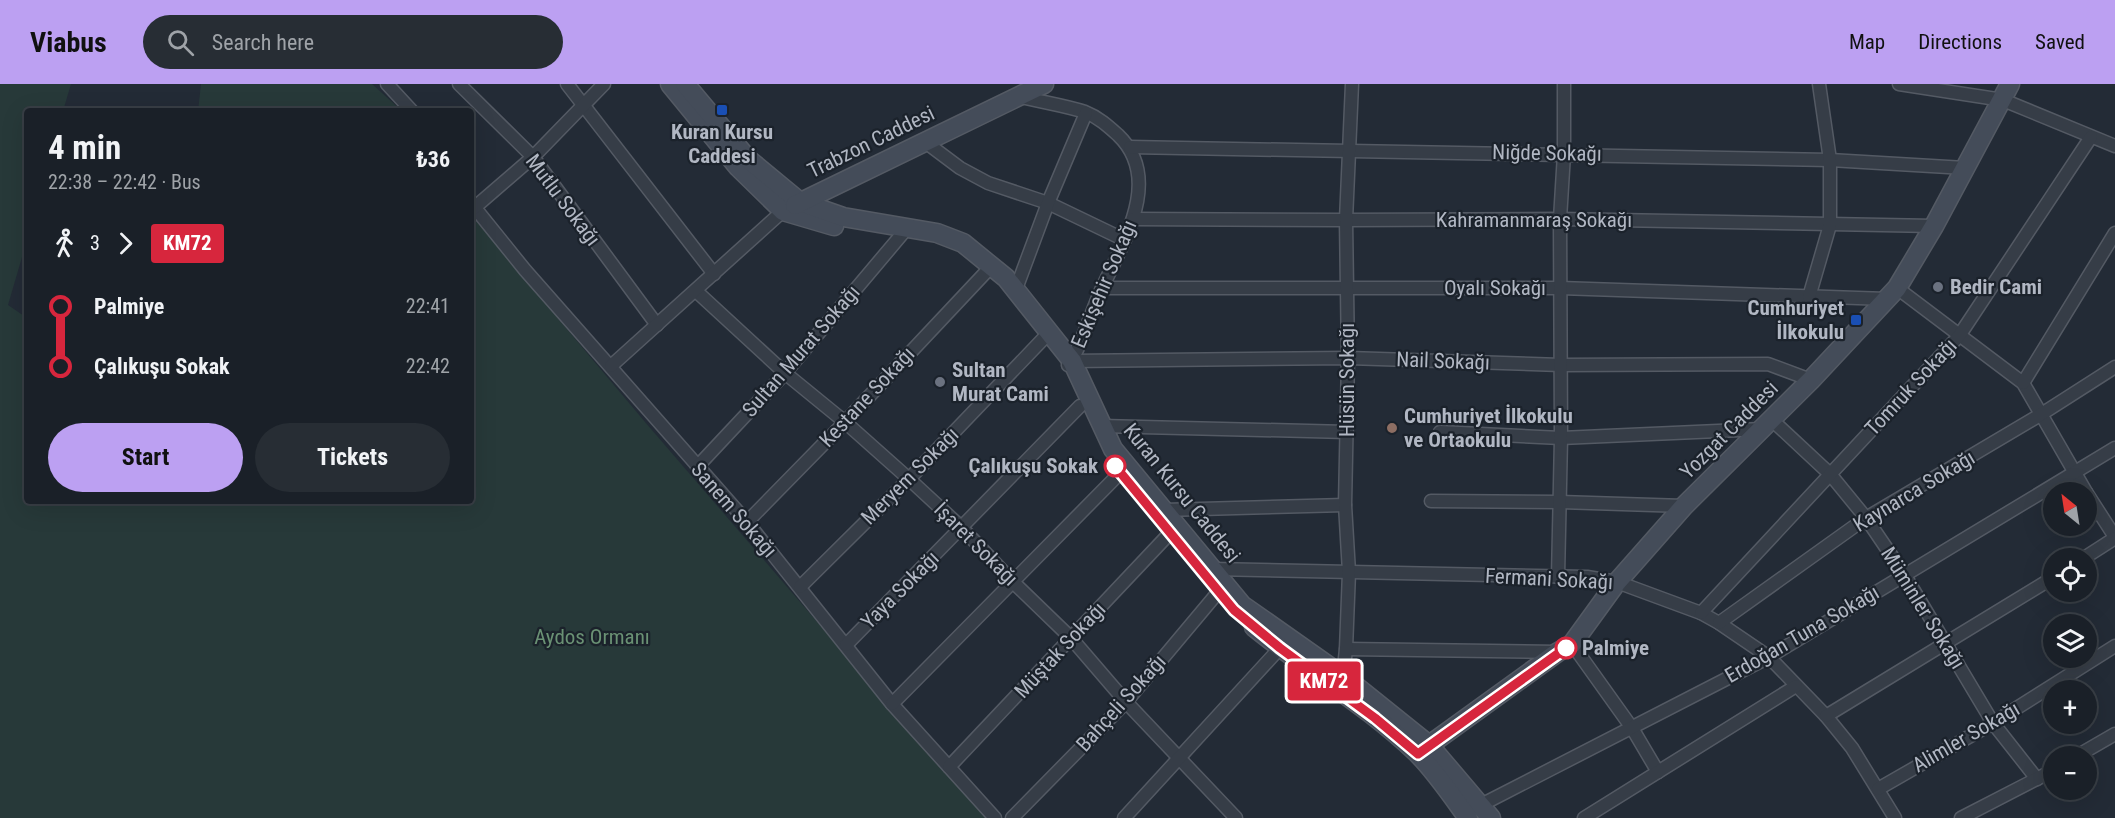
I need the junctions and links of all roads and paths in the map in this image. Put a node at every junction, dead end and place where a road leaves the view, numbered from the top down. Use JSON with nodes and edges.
{"nodes":[{"id":1,"x":387,"y":84,"type":"edge"},
{"id":2,"x":459,"y":84,"type":"edge"},
{"id":3,"x":567,"y":84,"type":"edge"},
{"id":4,"x":604,"y":84,"type":"edge"},
{"id":5,"x":670,"y":84,"type":"edge"},
{"id":6,"x":685,"y":84,"type":"edge"},
{"id":7,"x":1352,"y":84,"type":"edge"},
{"id":8,"x":1564,"y":84,"type":"edge"},
{"id":9,"x":1819,"y":84,"type":"edge"},
{"id":10,"x":1899,"y":84,"type":"edge"},
{"id":11,"x":1030,"y":89,"type":"edge"},
{"id":12,"x":2006,"y":92,"type":"edge"},
{"id":13,"x":584,"y":104,"type":"junction"},
{"id":14,"x":409,"y":108,"type":"edge"},
{"id":15,"x":1086,"y":113,"type":"junction"},
{"id":16,"x":2091,"y":137,"type":"junction"},
{"id":17,"x":924,"y":141,"type":"junction"},
{"id":18,"x":2115,"y":146,"type":"edge"},
{"id":19,"x":1130,"y":147,"type":"junction"},
{"id":20,"x":1348,"y":150,"type":"junction"},
{"id":21,"x":1564,"y":154,"type":"junction"},
{"id":22,"x":533,"y":157,"type":"junction"},
{"id":23,"x":1830,"y":160,"type":"junction"},
{"id":24,"x":1965,"y":168,"type":"junction"},
{"id":25,"x":800,"y":202,"type":"junction"},
{"id":26,"x":1048,"y":203,"type":"junction"},
{"id":27,"x":474,"y":205,"type":"edge"},
{"id":28,"x":474,"y":207,"type":"edge"},
{"id":29,"x":783,"y":211,"type":"junction"},
{"id":30,"x":1133,"y":219,"type":"junction"},
{"id":31,"x":1560,"y":219,"type":"junction"},
{"id":32,"x":1346,"y":220,"type":"junction"},
{"id":33,"x":1830,"y":225,"type":"junction"},
{"id":34,"x":1934,"y":226,"type":"junction"},
{"id":35,"x":903,"y":233,"type":"junction"},
{"id":36,"x":2115,"y":233,"type":"edge"},
{"id":37,"x":1125,"y":240,"type":"junction"},
{"id":38,"x":986,"y":272,"type":"junction"},
{"id":39,"x":714,"y":274,"type":"junction"},
{"id":40,"x":1347,"y":287,"type":"junction"},
{"id":41,"x":1102,"y":288,"type":"junction"},
{"id":42,"x":1560,"y":288,"type":"junction"},
{"id":43,"x":1016,"y":289,"type":"junction"},
{"id":44,"x":696,"y":291,"type":"junction"},
{"id":45,"x":1892,"y":293,"type":"junction"},
{"id":46,"x":1809,"y":297,"type":"junction"},
{"id":47,"x":657,"y":325,"type":"junction"},
{"id":48,"x":1959,"y":336,"type":"junction"},
{"id":49,"x":1044,"y":338,"type":"junction"},
{"id":50,"x":1348,"y":358,"type":"junction"},
{"id":51,"x":1069,"y":365,"type":"junction"},
{"id":52,"x":1561,"y":365,"type":"junction"},
{"id":53,"x":611,"y":366,"type":"junction"},
{"id":54,"x":2113,"y":366,"type":"edge"},
{"id":55,"x":785,"y":373,"type":"junction"},
{"id":56,"x":1811,"y":380,"type":"junction"},
{"id":57,"x":2023,"y":383,"type":"junction"},
{"id":58,"x":1080,"y":406,"type":"junction"},
{"id":59,"x":2040,"y":415,"type":"junction"},
{"id":60,"x":845,"y":422,"type":"junction"},
{"id":61,"x":1767,"y":425,"type":"junction"},
{"id":62,"x":1101,"y":426,"type":"junction"},
{"id":63,"x":1347,"y":432,"type":"junction"},
{"id":64,"x":1440,"y":432,"type":"dead end"},
{"id":65,"x":1561,"y":438,"type":"junction"},
{"id":66,"x":2115,"y":448,"type":"edge"},
{"id":67,"x":697,"y":467,"type":"junction"},
{"id":68,"x":1121,"y":472,"type":"junction"},
{"id":69,"x":2075,"y":473,"type":"junction"},
{"id":70,"x":1830,"y":474,"type":"junction"},
{"id":71,"x":909,"y":479,"type":"junction"},
{"id":72,"x":2080,"y":482,"type":"edge"},
{"id":73,"x":1431,"y":501,"type":"dead end"},
{"id":74,"x":1560,"y":502,"type":"junction"},
{"id":75,"x":1345,"y":505,"type":"junction"},
{"id":76,"x":1684,"y":506,"type":"junction"},
{"id":77,"x":2097,"y":509,"type":"edge"},
{"id":78,"x":1164,"y":510,"type":"junction"},
{"id":79,"x":1866,"y":518,"type":"junction"},
{"id":80,"x":747,"y":522,"type":"junction"},
{"id":81,"x":962,"y":528,"type":"junction"},
{"id":82,"x":1170,"y":533,"type":"junction"},
{"id":83,"x":2115,"y":538,"type":"edge"},
{"id":84,"x":2097,"y":550,"type":"edge"},
{"id":85,"x":1212,"y":569,"type":"junction"},
{"id":86,"x":1349,"y":572,"type":"junction"},
{"id":87,"x":1904,"y":574,"type":"junction"},
{"id":88,"x":1558,"y":577,"type":"junction"},
{"id":89,"x":1012,"y":581,"type":"junction"},
{"id":90,"x":1617,"y":582,"type":"junction"},
{"id":91,"x":2043,"y":584,"type":"edge"},
{"id":92,"x":800,"y":587,"type":"junction"},
{"id":93,"x":1222,"y":587,"type":"junction"},
{"id":94,"x":1701,"y":613,"type":"junction"},
{"id":95,"x":1719,"y":623,"type":"junction"},
{"id":96,"x":1071,"y":638,"type":"junction"},
{"id":97,"x":1946,"y":644,"type":"junction"},
{"id":98,"x":846,"y":645,"type":"junction"},
{"id":99,"x":2115,"y":646,"type":"edge"},
{"id":100,"x":1280,"y":648,"type":"junction"},
{"id":101,"x":1565,"y":648,"type":"junction"},
{"id":102,"x":1346,"y":649,"type":"junction"},
{"id":103,"x":1769,"y":657,"type":"junction"},
{"id":104,"x":1342,"y":676,"type":"junction"},
{"id":105,"x":1796,"y":686,"type":"junction"},
{"id":106,"x":1126,"y":702,"type":"junction"},
{"id":107,"x":892,"y":704,"type":"junction"},
{"id":108,"x":1826,"y":716,"type":"junction"},
{"id":109,"x":1993,"y":723,"type":"junction"},
{"id":110,"x":1632,"y":728,"type":"junction"},
{"id":111,"x":2115,"y":734,"type":"edge"},
{"id":112,"x":2094,"y":746,"type":"edge"},
{"id":113,"x":1423,"y":750,"type":"junction"},
{"id":114,"x":1179,"y":759,"type":"junction"},
{"id":115,"x":949,"y":766,"type":"junction"},
{"id":116,"x":1658,"y":772,"type":"junction"},
{"id":117,"x":2043,"y":776,"type":"edge"},
{"id":118,"x":2037,"y":779,"type":"junction"},
{"id":119,"x":1878,"y":789,"type":"junction"},
{"id":120,"x":1486,"y":811,"type":"edge"},
{"id":121,"x":995,"y":818,"type":"edge"},
{"id":122,"x":1012,"y":818,"type":"edge"},
{"id":123,"x":1124,"y":818,"type":"edge"},
{"id":124,"x":1236,"y":818,"type":"edge"},
{"id":125,"x":1468,"y":818,"type":"edge"},
{"id":126,"x":1584,"y":818,"type":"edge"},
{"id":127,"x":1895,"y":818,"type":"edge"},
{"id":128,"x":1961,"y":818,"type":"edge"}],
"edges":[{"from":1,"to":14,"type":"street"},
{"from":2,"to":22,"type":"street","name":"Mutlu Sokağı"},
{"from":3,"to":13,"type":"street"},
{"from":4,"to":13,"type":"street"},
{"from":5,"to":29,"type":"main road","name":"Kuran Kursu Caddesi"},
{"from":6,"to":25,"type":"main road","name":"Kuran Kursu Caddesi"},
{"from":7,"to":20,"type":"street","name":"Hüsün Sokağı"},
{"from":8,"to":21,"type":"street"},
{"from":9,"to":23,"type":"street"},
{"from":10,"to":12,"type":"street"},
{"from":11,"to":15,"type":"street","name":"Eskişehir Sokağı"},
{"from":11,"to":17,"type":"main road","name":"Trabzon Caddesi"},
{"from":12,"to":16,"type":"street"},
{"from":12,"to":24,"type":"main road","name":"Yozgat Caddesi"},
{"from":13,"to":22,"type":"street"},
{"from":13,"to":39,"type":"street"},
{"from":15,"to":19,"type":"street","name":"Eskişehir Sokağı"},
{"from":15,"to":26,"type":"street"},
{"from":16,"to":18,"type":"street"},
{"from":16,"to":48,"type":"street","name":"Tomruk Sokağı"},
{"from":17,"to":25,"type":"main road","name":"Trabzon Caddesi"},
{"from":17,"to":26,"type":"street"},
{"from":19,"to":20,"type":"street","name":"Niğde Sokağı"},
{"from":19,"to":30,"type":"street","name":"Eskişehir Sokağı"},
{"from":20,"to":21,"type":"street","name":"Niğde Sokağı"},
{"from":20,"to":32,"type":"street","name":"Hüsün Sokağı"},
{"from":21,"to":23,"type":"street","name":"Niğde Sokağı"},
{"from":21,"to":31,"type":"street"},
{"from":22,"to":27,"type":"street"},
{"from":22,"to":47,"type":"street","name":"Mutlu Sokağı"},
{"from":23,"to":24,"type":"street","name":"Niğde Sokağı"},
{"from":23,"to":33,"type":"street"},
{"from":24,"to":34,"type":"main road","name":"Yozgat Caddesi"},
{"from":25,"to":29,"type":"main road","name":"Trabzon Caddesi"},
{"from":25,"to":43,"type":"main road","name":"Kuran Kursu Caddesi"},
{"from":26,"to":37,"type":"street"},
{"from":26,"to":43,"type":"street"},
{"from":28,"to":53,"type":"street","name":"Sanem Sokağı"},
{"from":29,"to":35,"type":"main road","name":"Kuran Kursu Caddesi"},
{"from":29,"to":39,"type":"street"},
{"from":30,"to":32,"type":"street","name":"Kahramanmaraş Sokağı"},
{"from":30,"to":37,"type":"street","name":"Eskişehir Sokağı"},
{"from":31,"to":32,"type":"street","name":"Kahramanmaraş Sokağı"},
{"from":31,"to":33,"type":"street","name":"Kahramanmaraş Sokağı"},
{"from":31,"to":42,"type":"street"},
{"from":32,"to":40,"type":"street","name":"Hüsün Sokağı"},
{"from":33,"to":34,"type":"street","name":"Kahramanmaraş Sokağı"},
{"from":33,"to":46,"type":"street"},
{"from":34,"to":45,"type":"main road","name":"Yozgat Caddesi"},
{"from":35,"to":38,"type":"main road","name":"Kuran Kursu Caddesi"},
{"from":35,"to":55,"type":"street","name":"Sultan Murat Sokağı"},
{"from":36,"to":57,"type":"street"},
{"from":37,"to":41,"type":"street","name":"Eskişehir Sokağı"},
{"from":38,"to":49,"type":"main road","name":"Kuran Kursu Caddesi"},
{"from":38,"to":60,"type":"street","name":"Kestane Sokağı"},
{"from":39,"to":44,"type":"street"},
{"from":40,"to":41,"type":"street","name":"Oyalı Sokağı"},
{"from":40,"to":42,"type":"street","name":"Oyalı Sokağı"},
{"from":40,"to":50,"type":"street","name":"Hüsün Sokağı"},
{"from":41,"to":51,"type":"street","name":"Eskişehir Sokağı"},
{"from":42,"to":46,"type":"street","name":"Oyalı Sokağı"},
{"from":42,"to":52,"type":"street"},
{"from":43,"to":51,"type":"main road","name":"Kuran Kursu Caddesi"},
{"from":44,"to":47,"type":"street"},
{"from":44,"to":55,"type":"street","name":"İşaret Sokağı"},
{"from":45,"to":46,"type":"street","name":"Oyalı Sokağı"},
{"from":45,"to":48,"type":"street"},
{"from":45,"to":56,"type":"main road","name":"Yozgat Caddesi"},
{"from":47,"to":53,"type":"street"},
{"from":48,"to":57,"type":"street"},
{"from":48,"to":70,"type":"street","name":"Tomruk Sokağı"},
{"from":49,"to":51,"type":"main road","name":"Kuran Kursu Caddesi"},
{"from":49,"to":71,"type":"street","name":"Meryem Sokağı"},
{"from":50,"to":51,"type":"street","name":"Nail Sokağı"},
{"from":50,"to":52,"type":"street","name":"Nail Sokağı"},
{"from":50,"to":63,"type":"street","name":"Hüsün Sokağı"},
{"from":51,"to":58,"type":"main road","name":"Kuran Kursu Caddesi"},
{"from":51,"to":62,"type":"main road","name":"Kuran Kursu Caddesi"},
{"from":52,"to":56,"type":"street","name":"Nail Sokağı"},
{"from":52,"to":65,"type":"street"},
{"from":53,"to":67,"type":"street","name":"Sanem Sokağı"},
{"from":54,"to":59,"type":"street","name":"Kaynarca Sokağı"},
{"from":55,"to":60,"type":"street","name":"İşaret Sokağı"},
{"from":55,"to":67,"type":"street","name":"Sultan Murat Sokağı"},
{"from":56,"to":61,"type":"main road","name":"Yozgat Caddesi"},
{"from":57,"to":59,"type":"street"},
{"from":58,"to":68,"type":"main road","name":"Kuran Kursu Caddesi"},
{"from":58,"to":81,"type":"street","name":"Yaya Sokağı"},
{"from":59,"to":69,"type":"street"},
{"from":59,"to":79,"type":"street","name":"Kaynarca Sokağı"},
{"from":60,"to":71,"type":"street","name":"İşaret Sokağı"},
{"from":60,"to":80,"type":"street","name":"Kestane Sokağı"},
{"from":61,"to":65,"type":"street"},
{"from":61,"to":70,"type":"street","name":"Müminler Sokağı"},
{"from":61,"to":76,"type":"main road","name":"Yozgat Caddesi"},
{"from":62,"to":63,"type":"street"},
{"from":62,"to":78,"type":"main road","name":"Kuran Kursu Caddesi"},
{"from":63,"to":75,"type":"street","name":"Hüsün Sokağı"},
{"from":64,"to":65,"type":"street"},
{"from":65,"to":74,"type":"street"},
{"from":66,"to":69,"type":"street","name":"Erdoğan Tuna Sokağı"},
{"from":67,"to":80,"type":"street","name":"Sanem Sokağı"},
{"from":68,"to":82,"type":"main road","name":"Kuran Kursu Caddesi"},
{"from":68,"to":89,"type":"street"},
{"from":69,"to":72,"type":"street"},
{"from":69,"to":87,"type":"street","name":"Erdoğan Tuna Sokağı"},
{"from":70,"to":79,"type":"street","name":"Müminler Sokağı"},
{"from":70,"to":94,"type":"street","name":"Tomruk Sokağı"},
{"from":71,"to":81,"type":"street","name":"İşaret Sokağı"},
{"from":71,"to":92,"type":"street","name":"Meryem Sokağı"},
{"from":73,"to":74,"type":"street"},
{"from":74,"to":76,"type":"street"},
{"from":74,"to":88,"type":"street"},
{"from":75,"to":78,"type":"street"},
{"from":75,"to":86,"type":"street","name":"Hüsün Sokağı"},
{"from":76,"to":90,"type":"main road","name":"Yozgat Caddesi"},
{"from":77,"to":83,"type":"street"},
{"from":78,"to":85,"type":"main road","name":"Kuran Kursu Caddesi"},
{"from":79,"to":87,"type":"street","name":"Müminler Sokağı"},
{"from":79,"to":95,"type":"street","name":"Kaynarca Sokağı"},
{"from":80,"to":92,"type":"street","name":"Sanem Sokağı"},
{"from":81,"to":89,"type":"street","name":"İşaret Sokağı"},
{"from":81,"to":98,"type":"street","name":"Yaya Sokağı"},
{"from":82,"to":93,"type":"main road","name":"Kuran Kursu Caddesi"},
{"from":82,"to":96,"type":"street","name":"Müştak Sokağı"},
{"from":83,"to":84,"type":"street"},
{"from":85,"to":86,"type":"street","name":"Fermani Sokağı"},
{"from":85,"to":93,"type":"main road","name":"Kuran Kursu Caddesi"},
{"from":86,"to":88,"type":"street","name":"Fermani Sokağı"},
{"from":86,"to":102,"type":"street","name":"Hüsün Sokağı"},
{"from":87,"to":97,"type":"street","name":"Müminler Sokağı"},
{"from":87,"to":103,"type":"street","name":"Erdoğan Tuna Sokağı"},
{"from":88,"to":90,"type":"street","name":"Fermani Sokağı"},
{"from":89,"to":96,"type":"street","name":"İşaret Sokağı"},
{"from":89,"to":107,"type":"street"},
{"from":90,"to":94,"type":"street","name":"Fermani Sokağı"},
{"from":90,"to":101,"type":"main road","name":"Yozgat Caddesi"},
{"from":91,"to":97,"type":"street"},
{"from":92,"to":98,"type":"street","name":"Sanem Sokağı"},
{"from":93,"to":100,"type":"main road","name":"Kuran Kursu Caddesi"},
{"from":93,"to":104,"type":"main road","name":"Kuran Kursu Caddesi"},
{"from":93,"to":106,"type":"street","name":"Bahçeli Sokağı"},
{"from":94,"to":95,"type":"street","name":"Fermani Sokağı"},
{"from":95,"to":103,"type":"street","name":"Fermani Sokağı"},
{"from":96,"to":106,"type":"street","name":"İşaret Sokağı"},
{"from":96,"to":115,"type":"street","name":"Müştak Sokağı"},
{"from":97,"to":108,"type":"street"},
{"from":97,"to":109,"type":"street","name":"Müminler Sokağı"},
{"from":98,"to":107,"type":"street","name":"Sanem Sokağı"},
{"from":99,"to":109,"type":"street","name":"Alimler Sokağı"},
{"from":100,"to":113,"type":"main road","name":"Kuran Kursu Caddesi"},
{"from":100,"to":114,"type":"street"},
{"from":101,"to":102,"type":"street"},
{"from":101,"to":110,"type":"street"},
{"from":101,"to":113,"type":"main road","name":"Yozgat Caddesi"},
{"from":102,"to":104,"type":"street","name":"Hüsün Sokağı"},
{"from":103,"to":105,"type":"street","name":"Fermani Sokağı"},
{"from":103,"to":110,"type":"street","name":"Erdoğan Tuna Sokağı"},
{"from":104,"to":113,"type":"main road","name":"Kuran Kursu Caddesi"},
{"from":105,"to":108,"type":"street","name":"Fermani Sokağı"},
{"from":105,"to":116,"type":"street"},
{"from":106,"to":114,"type":"street","name":"İşaret Sokağı"},
{"from":106,"to":122,"type":"street","name":"Bahçeli Sokağı"},
{"from":107,"to":115,"type":"street","name":"Sanem Sokağı"},
{"from":108,"to":119,"type":"street","name":"Fermani Sokağı"},
{"from":109,"to":118,"type":"street","name":"Müminler Sokağı"},
{"from":109,"to":119,"type":"street","name":"Alimler Sokağı"},
{"from":110,"to":116,"type":"street"},
{"from":110,"to":120,"type":"street","name":"Erdoğan Tuna Sokağı"},
{"from":111,"to":112,"type":"street"},
{"from":113,"to":120,"type":"main road","name":"Kuran Kursu Caddesi"},
{"from":113,"to":125,"type":"main road","name":"Kuran Kursu Caddesi"},
{"from":114,"to":123,"type":"street"},
{"from":114,"to":124,"type":"street","name":"İşaret Sokağı"},
{"from":115,"to":121,"type":"street","name":"Sanem Sokağı"},
{"from":116,"to":126,"type":"street"},
{"from":117,"to":118,"type":"street"},
{"from":118,"to":128,"type":"street"},
{"from":119,"to":127,"type":"street","name":"Fermani Sokağı"}]}
